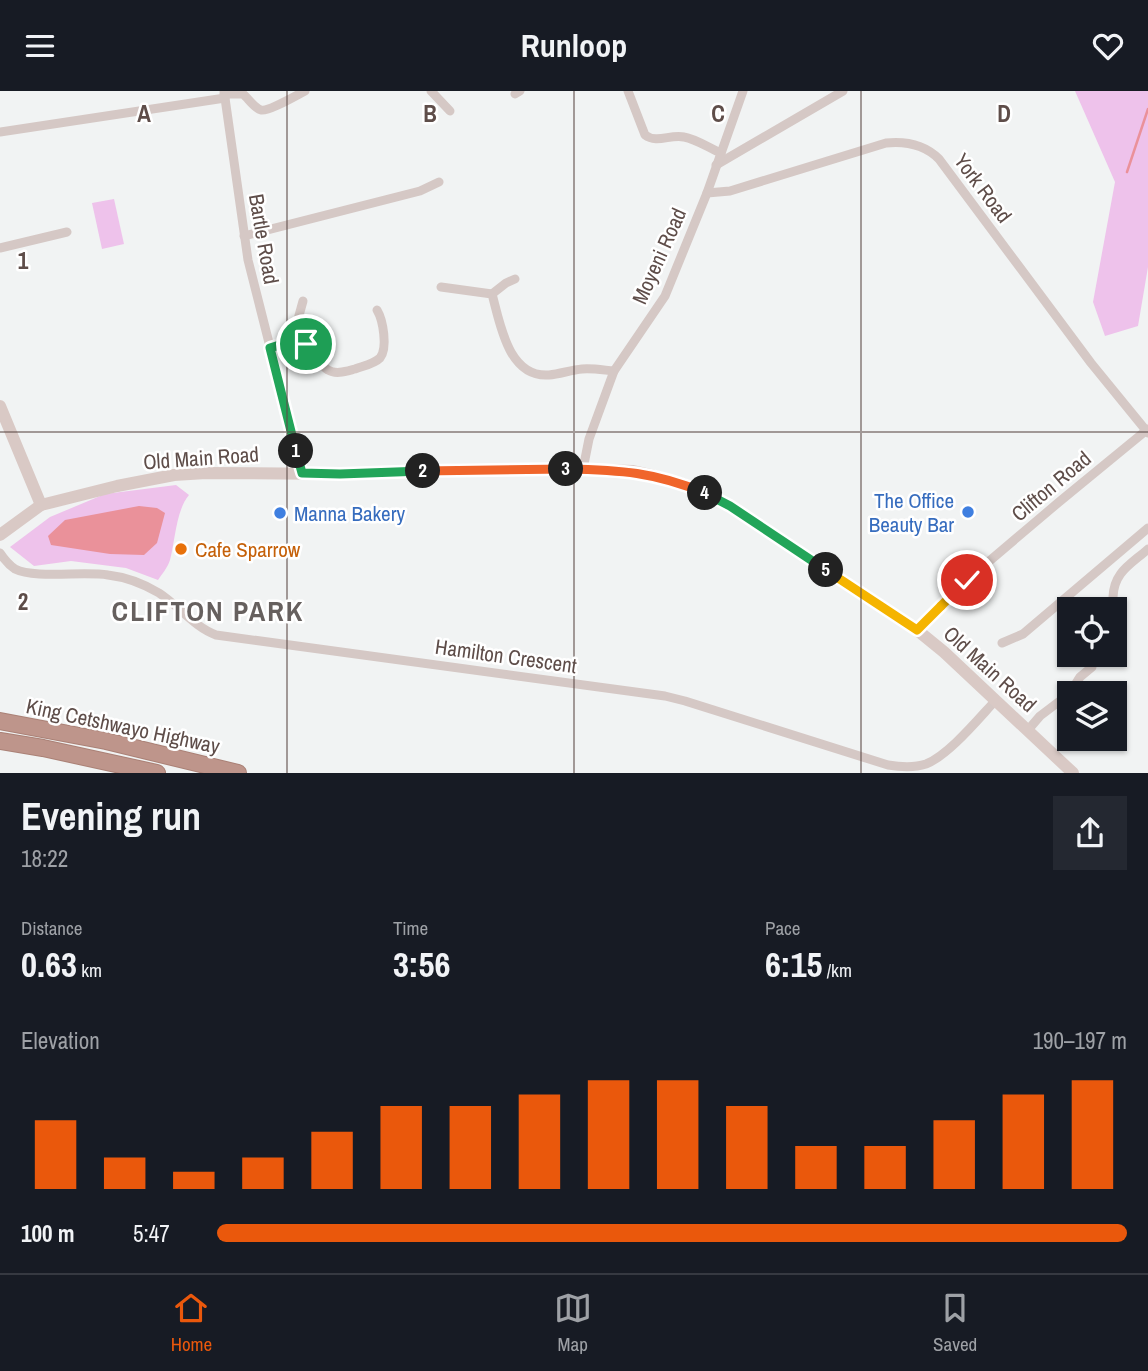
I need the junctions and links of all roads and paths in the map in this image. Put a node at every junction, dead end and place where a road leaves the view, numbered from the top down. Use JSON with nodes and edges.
{"nodes":[{"id":1,"x":305,"y":91,"type":"edge"},
{"id":2,"x":431,"y":91,"type":"edge"},
{"id":3,"x":628,"y":91,"type":"edge"},
{"id":4,"x":743,"y":91,"type":"edge"},
{"id":5,"x":843,"y":91,"type":"edge"},
{"id":6,"x":224,"y":94,"type":"edge"},
{"id":7,"x":450,"y":111,"type":"dead end"},
{"id":8,"x":0,"y":132,"type":"edge"},
{"id":9,"x":721,"y":153,"type":"junction"},
{"id":10,"x":716,"y":165,"type":"junction"},
{"id":11,"x":439,"y":182,"type":"dead end"},
{"id":12,"x":706,"y":193,"type":"junction"},
{"id":13,"x":67,"y":232,"type":"dead end"},
{"id":14,"x":244,"y":236,"type":"junction"},
{"id":15,"x":0,"y":249,"type":"edge"},
{"id":16,"x":515,"y":279,"type":"dead end"},
{"id":17,"x":442,"y":287,"type":"dead end"},
{"id":18,"x":492,"y":294,"type":"junction"},
{"id":19,"x":303,"y":301,"type":"dead end"},
{"id":20,"x":377,"y":310,"type":"dead end"},
{"id":21,"x":292,"y":341,"type":"junction"},
{"id":22,"x":270,"y":348,"type":"junction"},
{"id":23,"x":614,"y":371,"type":"junction"},
{"id":24,"x":0,"y":406,"type":"edge"},
{"id":25,"x":1147,"y":431,"type":"edge"},
{"id":26,"x":583,"y":469,"type":"junction"},
{"id":27,"x":302,"y":473,"type":"junction"},
{"id":28,"x":41,"y":505,"type":"junction"},
{"id":29,"x":1148,"y":528,"type":"edge"},
{"id":30,"x":0,"y":535,"type":"edge"},
{"id":31,"x":1148,"y":549,"type":"edge"},
{"id":32,"x":0,"y":553,"type":"edge"},
{"id":33,"x":1113,"y":597,"type":"dead end"},
{"id":34,"x":917,"y":630,"type":"junction"},
{"id":35,"x":1002,"y":643,"type":"dead end"},
{"id":36,"x":1091,"y":667,"type":"dead end"},
{"id":37,"x":1078,"y":681,"type":"edge"},
{"id":38,"x":996,"y":700,"type":"junction"},
{"id":39,"x":1057,"y":704,"type":"edge"},
{"id":40,"x":0,"y":719,"type":"edge"},
{"id":41,"x":1028,"y":730,"type":"junction"},
{"id":42,"x":0,"y":741,"type":"edge"},
{"id":43,"x":157,"y":772,"type":"edge"},
{"id":44,"x":238,"y":772,"type":"edge"},
{"id":45,"x":1073,"y":772,"type":"edge"}],
"edges":[{"from":1,"to":6,"type":"street"},
{"from":2,"to":7,"type":"street"},
{"from":3,"to":9,"type":"street"},
{"from":4,"to":9,"type":"street","name":"Moyeni Road"},
{"from":5,"to":10,"type":"street"},
{"from":6,"to":8,"type":"street"},
{"from":6,"to":14,"type":"street","name":"Bartle Road"},
{"from":9,"to":10,"type":"street","name":"Moyeni Road"},
{"from":10,"to":12,"type":"street","name":"Moyeni Road"},
{"from":11,"to":14,"type":"street"},
{"from":12,"to":23,"type":"street","name":"Moyeni Road"},
{"from":12,"to":25,"type":"street","name":"York Road"},
{"from":13,"to":15,"type":"street"},
{"from":14,"to":22,"type":"street","name":"Bartle Road"},
{"from":16,"to":18,"type":"street"},
{"from":17,"to":18,"type":"street"},
{"from":18,"to":23,"type":"street"},
{"from":19,"to":21,"type":"street"},
{"from":20,"to":21,"type":"street"},
{"from":21,"to":22,"type":"street"},
{"from":22,"to":27,"type":"street","name":"Bartle Road"},
{"from":23,"to":26,"type":"street","name":"Moyeni Road"},
{"from":24,"to":28,"type":"street"},
{"from":25,"to":34,"type":"street","name":"Clifton Road"},
{"from":26,"to":27,"type":"street","name":"Old Main Road"},
{"from":26,"to":34,"type":"street","name":"Old Main Road"},
{"from":27,"to":28,"type":"street","name":"Old Main Road"},
{"from":28,"to":30,"type":"street","name":"Old Main Road"},
{"from":29,"to":35,"type":"street"},
{"from":31,"to":33,"type":"street"},
{"from":32,"to":38,"type":"street","name":"Hamilton Crescent"},
{"from":34,"to":38,"type":"street","name":"Old Main Road"},
{"from":36,"to":37,"type":"street"},
{"from":38,"to":41,"type":"street","name":"Old Main Road"},
{"from":39,"to":41,"type":"street"},
{"from":40,"to":44,"type":"highway","name":"King Cetshwayo Highway"},
{"from":41,"to":45,"type":"street","name":"Old Main Road"},
{"from":42,"to":43,"type":"highway","name":"King Cetshwayo Highway"}]}
